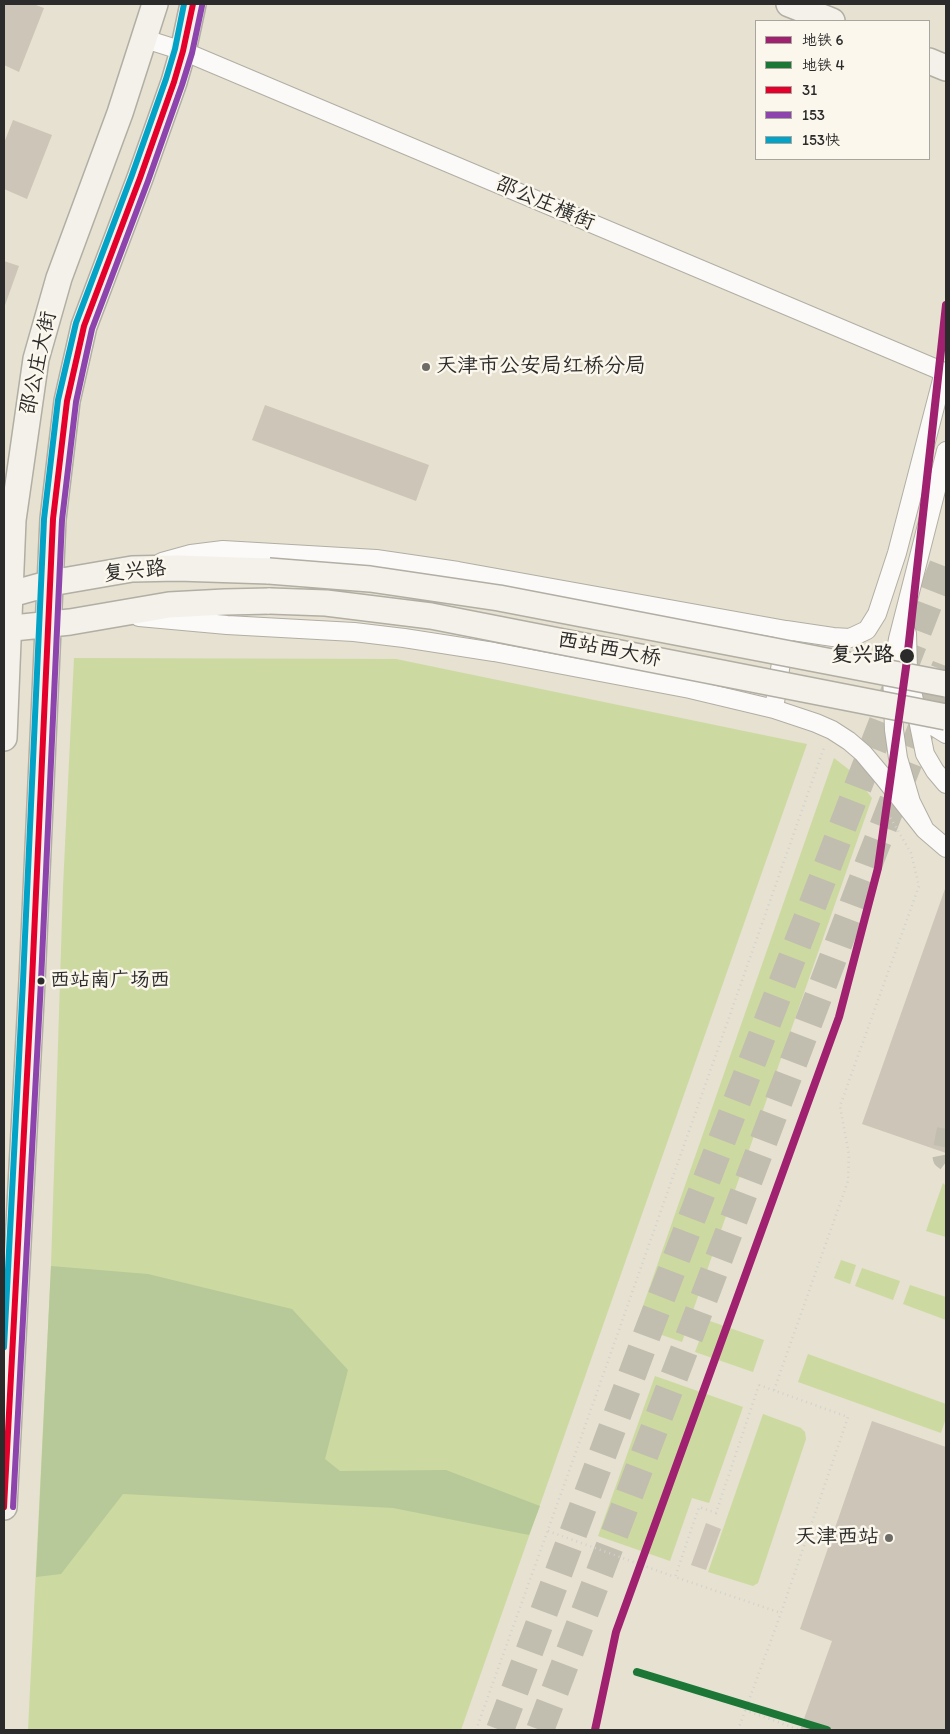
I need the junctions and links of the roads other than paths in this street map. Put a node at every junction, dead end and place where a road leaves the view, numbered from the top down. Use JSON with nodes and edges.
{"nodes":[{"id":1,"x":155,"y":4,"type":"edge"},
{"id":2,"x":193,"y":4,"type":"edge"},
{"id":3,"x":789,"y":4,"type":"edge"},
{"id":4,"x":829,"y":20,"type":"edge"},
{"id":5,"x":145,"y":38,"type":"junction"},
{"id":6,"x":183,"y":51,"type":"junction"},
{"id":7,"x":930,"y":61,"type":"edge"},
{"id":8,"x":946,"y":68,"type":"edge"},
{"id":9,"x":946,"y":452,"type":"edge"},
{"id":10,"x":132,"y":569,"type":"junction"},
{"id":11,"x":269,"y":571,"type":"joint"},
{"id":12,"x":913,"y":580,"type":"junction"},
{"id":13,"x":51,"y":584,"type":"junction"},
{"id":14,"x":7,"y":595,"type":"edge"},
{"id":15,"x":270,"y":601,"type":"joint"},
{"id":16,"x":113,"y":615,"type":"junction"},
{"id":17,"x":48,"y":625,"type":"junction"},
{"id":18,"x":6,"y":629,"type":"edge"},
{"id":19,"x":786,"y":630,"type":"junction"},
{"id":20,"x":946,"y":684,"type":"edge"},
{"id":21,"x":774,"y":709,"type":"junction"},
{"id":22,"x":894,"y":713,"type":"junction"},
{"id":23,"x":939,"y":721,"type":"edge"},
{"id":24,"x":4,"y":738,"type":"edge"},
{"id":25,"x":946,"y":784,"type":"edge"},
{"id":26,"x":924,"y":830,"type":"junction"},
{"id":27,"x":946,"y":848,"type":"edge"},
{"id":28,"x":4,"y":1507,"type":"edge"}],
"edges":[{"from":1,"to":5,"type":"street","name":"邵公庄大街"},
{"from":2,"to":6,"type":"street","name":"邵公庄大街"},
{"from":3,"to":4,"type":"street"},
{"from":5,"to":6,"type":"street","name":"邵公庄横街"},
{"from":5,"to":14,"type":"street","name":"邵公庄大街"},
{"from":6,"to":13,"type":"street","name":"邵公庄大街"},
{"from":6,"to":19,"type":"street","name":"邵公庄横街"},
{"from":7,"to":8,"type":"street"},
{"from":9,"to":12,"type":"street"},
{"from":10,"to":11,"type":"street","name":"复兴路"},
{"from":10,"to":13,"type":"street","name":"复兴路"},
{"from":10,"to":19,"type":"street"},
{"from":11,"to":20,"type":"street","name":"西站西大桥","bridge":true},
{"from":12,"to":22,"type":"street"},
{"from":12,"to":23,"type":"street"},
{"from":13,"to":14,"type":"street","name":"复兴路"},
{"from":13,"to":17,"type":"street","name":"邵公庄大街"},
{"from":14,"to":18,"type":"street","name":"邵公庄大街"},
{"from":15,"to":16,"type":"street","name":"复兴路"},
{"from":15,"to":23,"type":"street","name":"西站西大桥","bridge":true},
{"from":16,"to":17,"type":"street","name":"复兴路"},
{"from":16,"to":21,"type":"street"},
{"from":17,"to":18,"type":"street","name":"复兴路"},
{"from":17,"to":28,"type":"street","name":"邵公庄大街"},
{"from":18,"to":24,"type":"street","name":"邵公庄大街"},
{"from":19,"to":21,"type":"street"},
{"from":21,"to":26,"type":"street"},
{"from":22,"to":23,"type":"street"},
{"from":22,"to":26,"type":"street"},
{"from":23,"to":25,"type":"street"},
{"from":26,"to":27,"type":"street"}]}
